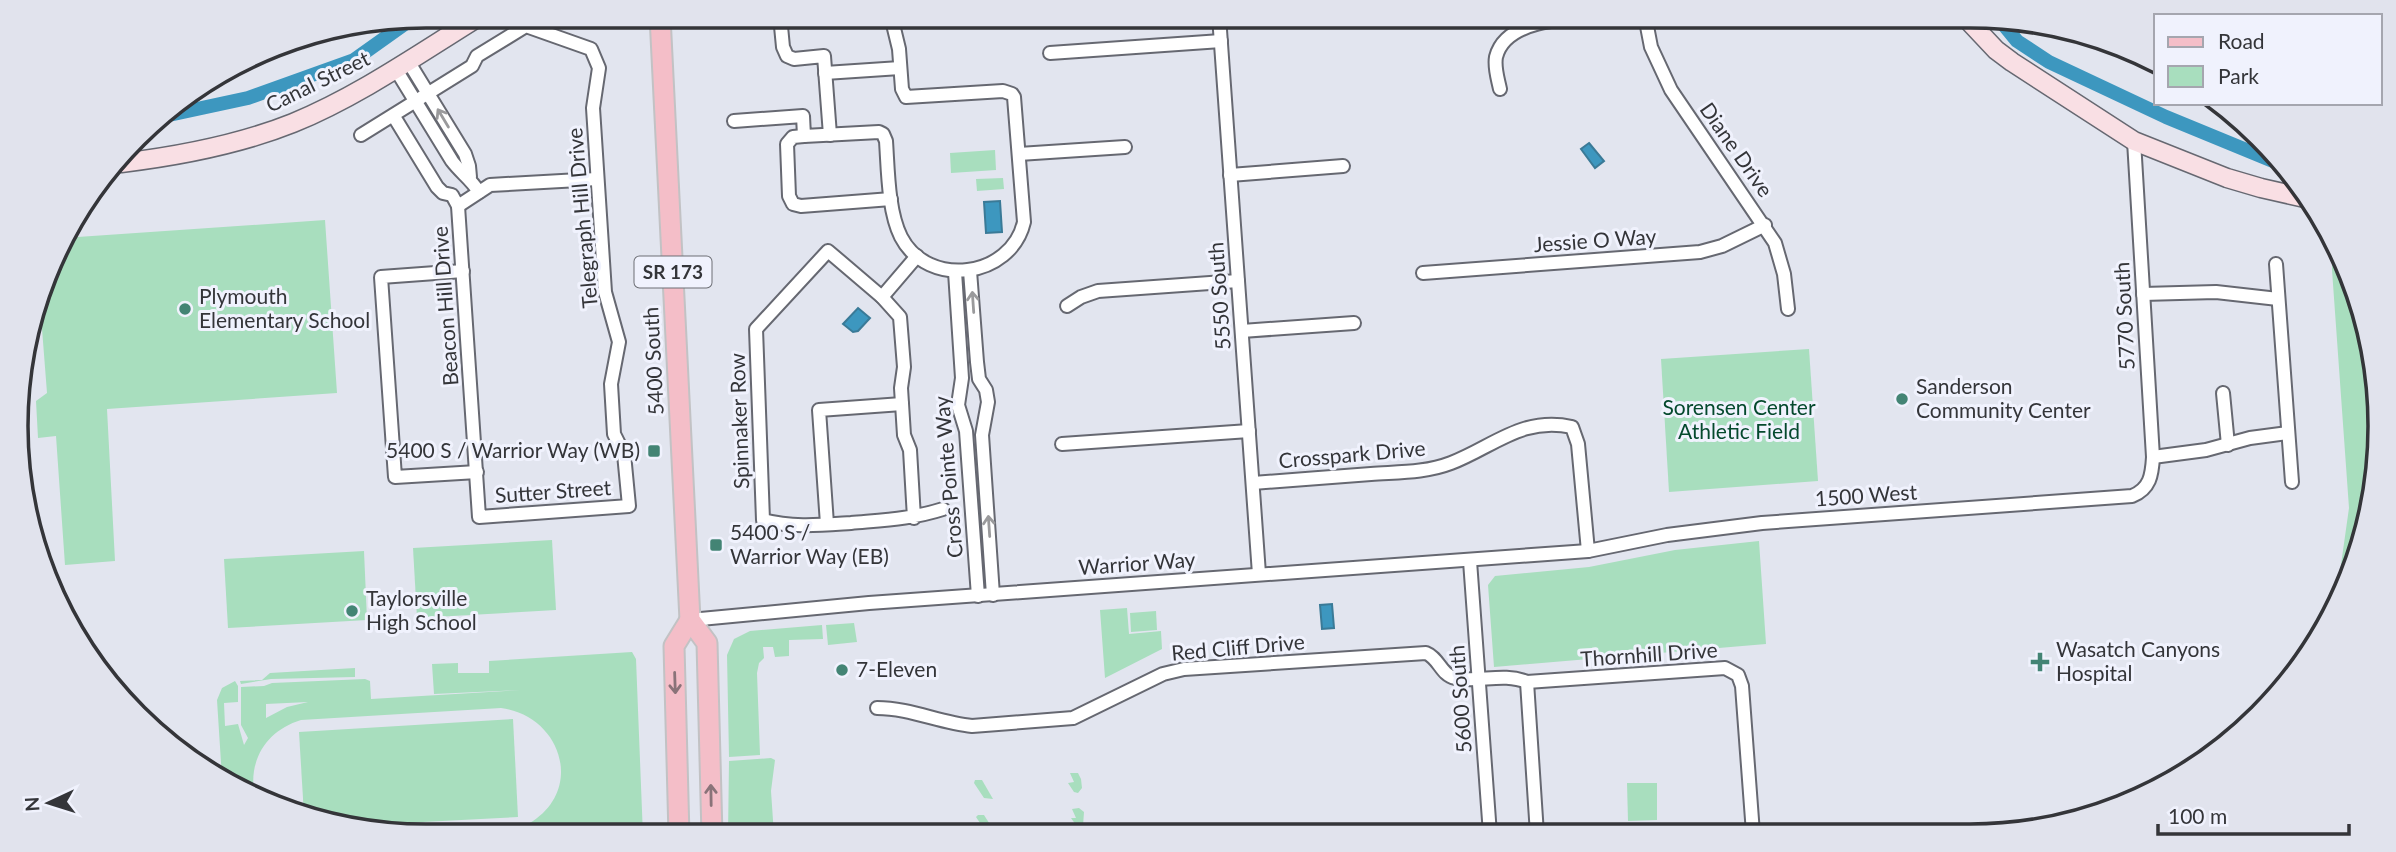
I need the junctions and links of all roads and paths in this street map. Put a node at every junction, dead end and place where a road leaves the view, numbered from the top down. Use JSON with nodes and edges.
{"nodes":[{"id":1,"x":461,"y":28,"type":"edge"},
{"id":2,"x":523,"y":28,"type":"edge"},
{"id":3,"x":532,"y":28,"type":"edge"},
{"id":4,"x":661,"y":28,"type":"edge"},
{"id":5,"x":781,"y":28,"type":"edge"},
{"id":6,"x":895,"y":28,"type":"edge"},
{"id":7,"x":1220,"y":28,"type":"edge"},
{"id":8,"x":1525,"y":28,"type":"edge"},
{"id":9,"x":1647,"y":28,"type":"edge"},
{"id":10,"x":1975,"y":28,"type":"edge"},
{"id":11,"x":1221,"y":41,"type":"junction"},
{"id":12,"x":1051,"y":53,"type":"dead end"},
{"id":13,"x":402,"y":65,"type":"junction"},
{"id":14,"x":900,"y":68,"type":"junction"},
{"id":15,"x":825,"y":73,"type":"junction"},
{"id":16,"x":1500,"y":89,"type":"dead end"},
{"id":17,"x":428,"y":93,"type":"junction"},
{"id":18,"x":415,"y":101,"type":"junction"},
{"id":19,"x":393,"y":115,"type":"junction"},
{"id":20,"x":734,"y":121,"type":"dead end"},
{"id":21,"x":361,"y":135,"type":"dead end"},
{"id":22,"x":830,"y":135,"type":"junction"},
{"id":23,"x":804,"y":136,"type":"junction"},
{"id":24,"x":2134,"y":141,"type":"junction"},
{"id":25,"x":1125,"y":147,"type":"dead end"},
{"id":26,"x":1019,"y":154,"type":"junction"},
{"id":27,"x":129,"y":162,"type":"edge"},
{"id":28,"x":1343,"y":166,"type":"dead end"},
{"id":29,"x":1230,"y":175,"type":"junction"},
{"id":30,"x":470,"y":177,"type":"junction"},
{"id":31,"x":597,"y":178,"type":"junction"},
{"id":32,"x":480,"y":192,"type":"junction"},
{"id":33,"x":2294,"y":196,"type":"edge"},
{"id":34,"x":891,"y":199,"type":"junction"},
{"id":35,"x":458,"y":206,"type":"junction"},
{"id":36,"x":1765,"y":225,"type":"junction"},
{"id":37,"x":917,"y":256,"type":"junction"},
{"id":38,"x":2276,"y":264,"type":"dead end"},
{"id":39,"x":463,"y":271,"type":"junction"},
{"id":40,"x":963,"y":272,"type":"junction"},
{"id":41,"x":1423,"y":273,"type":"dead end"},
{"id":42,"x":1238,"y":281,"type":"junction"},
{"id":43,"x":2143,"y":294,"type":"junction"},
{"id":44,"x":882,"y":297,"type":"junction"},
{"id":45,"x":2278,"y":299,"type":"junction"},
{"id":46,"x":1067,"y":306,"type":"dead end"},
{"id":47,"x":1788,"y":309,"type":"dead end"},
{"id":48,"x":1354,"y":323,"type":"dead end"},
{"id":49,"x":1242,"y":331,"type":"junction"},
{"id":50,"x":2223,"y":393,"type":"dead end"},
{"id":51,"x":902,"y":404,"type":"junction"},
{"id":52,"x":1249,"y":431,"type":"junction"},
{"id":53,"x":2288,"y":433,"type":"junction"},
{"id":54,"x":1062,"y":443,"type":"dead end"},
{"id":55,"x":2228,"y":445,"type":"junction"},
{"id":56,"x":2153,"y":457,"type":"junction"},
{"id":57,"x":477,"y":472,"type":"junction"},
{"id":58,"x":2292,"y":482,"type":"dead end"},
{"id":59,"x":1253,"y":483,"type":"junction"},
{"id":60,"x":2146,"y":488,"type":"joint"},
{"id":61,"x":629,"y":506,"type":"joint"},
{"id":62,"x":943,"y":509,"type":"dead end"},
{"id":63,"x":479,"y":517,"type":"joint"},
{"id":64,"x":915,"y":518,"type":"junction"},
{"id":65,"x":827,"y":524,"type":"junction"},
{"id":66,"x":1588,"y":551,"type":"junction"},
{"id":67,"x":1470,"y":561,"type":"junction"},
{"id":68,"x":1259,"y":574,"type":"junction"},
{"id":69,"x":993,"y":595,"type":"junction"},
{"id":70,"x":978,"y":596,"type":"junction"},
{"id":71,"x":690,"y":620,"type":"junction"},
{"id":72,"x":1478,"y":678,"type":"junction"},
{"id":73,"x":1527,"y":682,"type":"junction"},
{"id":74,"x":877,"y":708,"type":"dead end"},
{"id":75,"x":679,"y":803,"type":"junction"},
{"id":76,"x":679,"y":824,"type":"edge"},
{"id":77,"x":683,"y":824,"type":"edge"},
{"id":78,"x":712,"y":824,"type":"edge"},
{"id":79,"x":1489,"y":824,"type":"edge"},
{"id":80,"x":1536,"y":824,"type":"edge"},
{"id":81,"x":1752,"y":824,"type":"edge"}],
"edges":[{"from":1,"to":13,"type":"street","name":"Canal Street"},
{"from":2,"to":17,"type":"street","name":"Telegraph Hill Drive"},
{"from":3,"to":31,"type":"street","name":"Telegraph Hill Drive"},
{"from":4,"to":71,"type":"main road","name":"5400 South","number":"SR 173"},
{"from":5,"to":15,"type":"street"},
{"from":6,"to":14,"type":"street"},
{"from":7,"to":11,"type":"street","name":"5550 South"},
{"from":8,"to":16,"type":"street"},
{"from":9,"to":36,"type":"street","name":"Diane Drive"},
{"from":10,"to":24,"type":"street"},
{"from":11,"to":12,"type":"street"},
{"from":11,"to":29,"type":"street","name":"5550 South"},
{"from":13,"to":17,"type":"street"},
{"from":13,"to":18,"type":"street"},
{"from":13,"to":27,"type":"street","name":"Canal Street"},
{"from":14,"to":15,"type":"street"},
{"from":14,"to":26,"type":"street"},
{"from":15,"to":22,"type":"street"},
{"from":17,"to":18,"type":"street"},
{"from":30,"to":17,"type":"street","one_way":true},
{"from":18,"to":19,"type":"street"},
{"from":18,"to":30,"type":"street"},
{"from":19,"to":21,"type":"street"},
{"from":19,"to":35,"type":"street","name":"Beacon Hill Drive"},
{"from":20,"to":23,"type":"street"},
{"from":22,"to":23,"type":"street"},
{"from":22,"to":34,"type":"street"},
{"from":23,"to":34,"type":"street"},
{"from":24,"to":33,"type":"street"},
{"from":24,"to":43,"type":"street","name":"5770 South"},
{"from":25,"to":26,"type":"street"},
{"from":26,"to":40,"type":"street"},
{"from":28,"to":29,"type":"street"},
{"from":29,"to":42,"type":"street","name":"5550 South"},
{"from":30,"to":32,"type":"street"},
{"from":31,"to":32,"type":"street"},
{"from":31,"to":61,"type":"street","name":"Telegraph Hill Drive"},
{"from":32,"to":35,"type":"street"},
{"from":34,"to":37,"type":"street"},
{"from":35,"to":39,"type":"street","name":"Beacon Hill Drive"},
{"from":36,"to":41,"type":"street","name":"Jessie O Way"},
{"from":36,"to":47,"type":"street","name":"Diane Drive"},
{"from":37,"to":40,"type":"street"},
{"from":37,"to":44,"type":"street"},
{"from":38,"to":45,"type":"street"},
{"from":39,"to":57,"type":"street","name":"Beacon Hill Drive"},
{"from":39,"to":57,"type":"street"},
{"from":69,"to":40,"type":"street","name":"Cross Pointe Way","one_way":true},
{"from":40,"to":70,"type":"street","name":"Cross Pointe Way"},
{"from":42,"to":46,"type":"street"},
{"from":42,"to":49,"type":"street","name":"5550 South"},
{"from":43,"to":45,"type":"street"},
{"from":43,"to":56,"type":"street","name":"5770 South"},
{"from":44,"to":51,"type":"street"},
{"from":44,"to":65,"type":"street","name":"Spinnaker Row"},
{"from":45,"to":53,"type":"street"},
{"from":48,"to":49,"type":"street"},
{"from":49,"to":52,"type":"street","name":"5550 South"},
{"from":50,"to":55,"type":"street"},
{"from":51,"to":64,"type":"street"},
{"from":51,"to":65,"type":"street"},
{"from":52,"to":54,"type":"street"},
{"from":52,"to":59,"type":"street","name":"5550 South"},
{"from":53,"to":55,"type":"street"},
{"from":53,"to":58,"type":"street"},
{"from":55,"to":56,"type":"street"},
{"from":56,"to":60,"type":"street","name":"5770 South"},
{"from":57,"to":63,"type":"street","name":"Beacon Hill Drive"},
{"from":59,"to":66,"type":"street","name":"Crosspark Drive"},
{"from":59,"to":68,"type":"street","name":"5550 South"},
{"from":60,"to":66,"type":"street","name":"1500 West"},
{"from":61,"to":63,"type":"street","name":"Sutter Street"},
{"from":62,"to":64,"type":"street"},
{"from":64,"to":65,"type":"street"},
{"from":66,"to":67,"type":"street","name":"Warrior Way"},
{"from":67,"to":68,"type":"street","name":"Warrior Way"},
{"from":67,"to":72,"type":"street","name":"5600 South"},
{"from":68,"to":69,"type":"street","name":"Warrior Way"},
{"from":69,"to":70,"type":"street","name":"Warrior Way"},
{"from":70,"to":71,"type":"street","name":"Warrior Way"},
{"from":71,"to":75,"type":"main road","one_way":true},
{"from":78,"to":71,"type":"main road","name":"5400 South","number":"SR 173","one_way":true},
{"from":72,"to":73,"type":"street","name":"Thornhill Drive"},
{"from":72,"to":74,"type":"street","name":"Red Cliff Drive"},
{"from":72,"to":79,"type":"street","name":"5600 South"},
{"from":73,"to":80,"type":"street"},
{"from":73,"to":81,"type":"street","name":"Thornhill Drive"},
{"from":75,"to":76,"type":"main road"},
{"from":75,"to":77,"type":"main road"}]}
